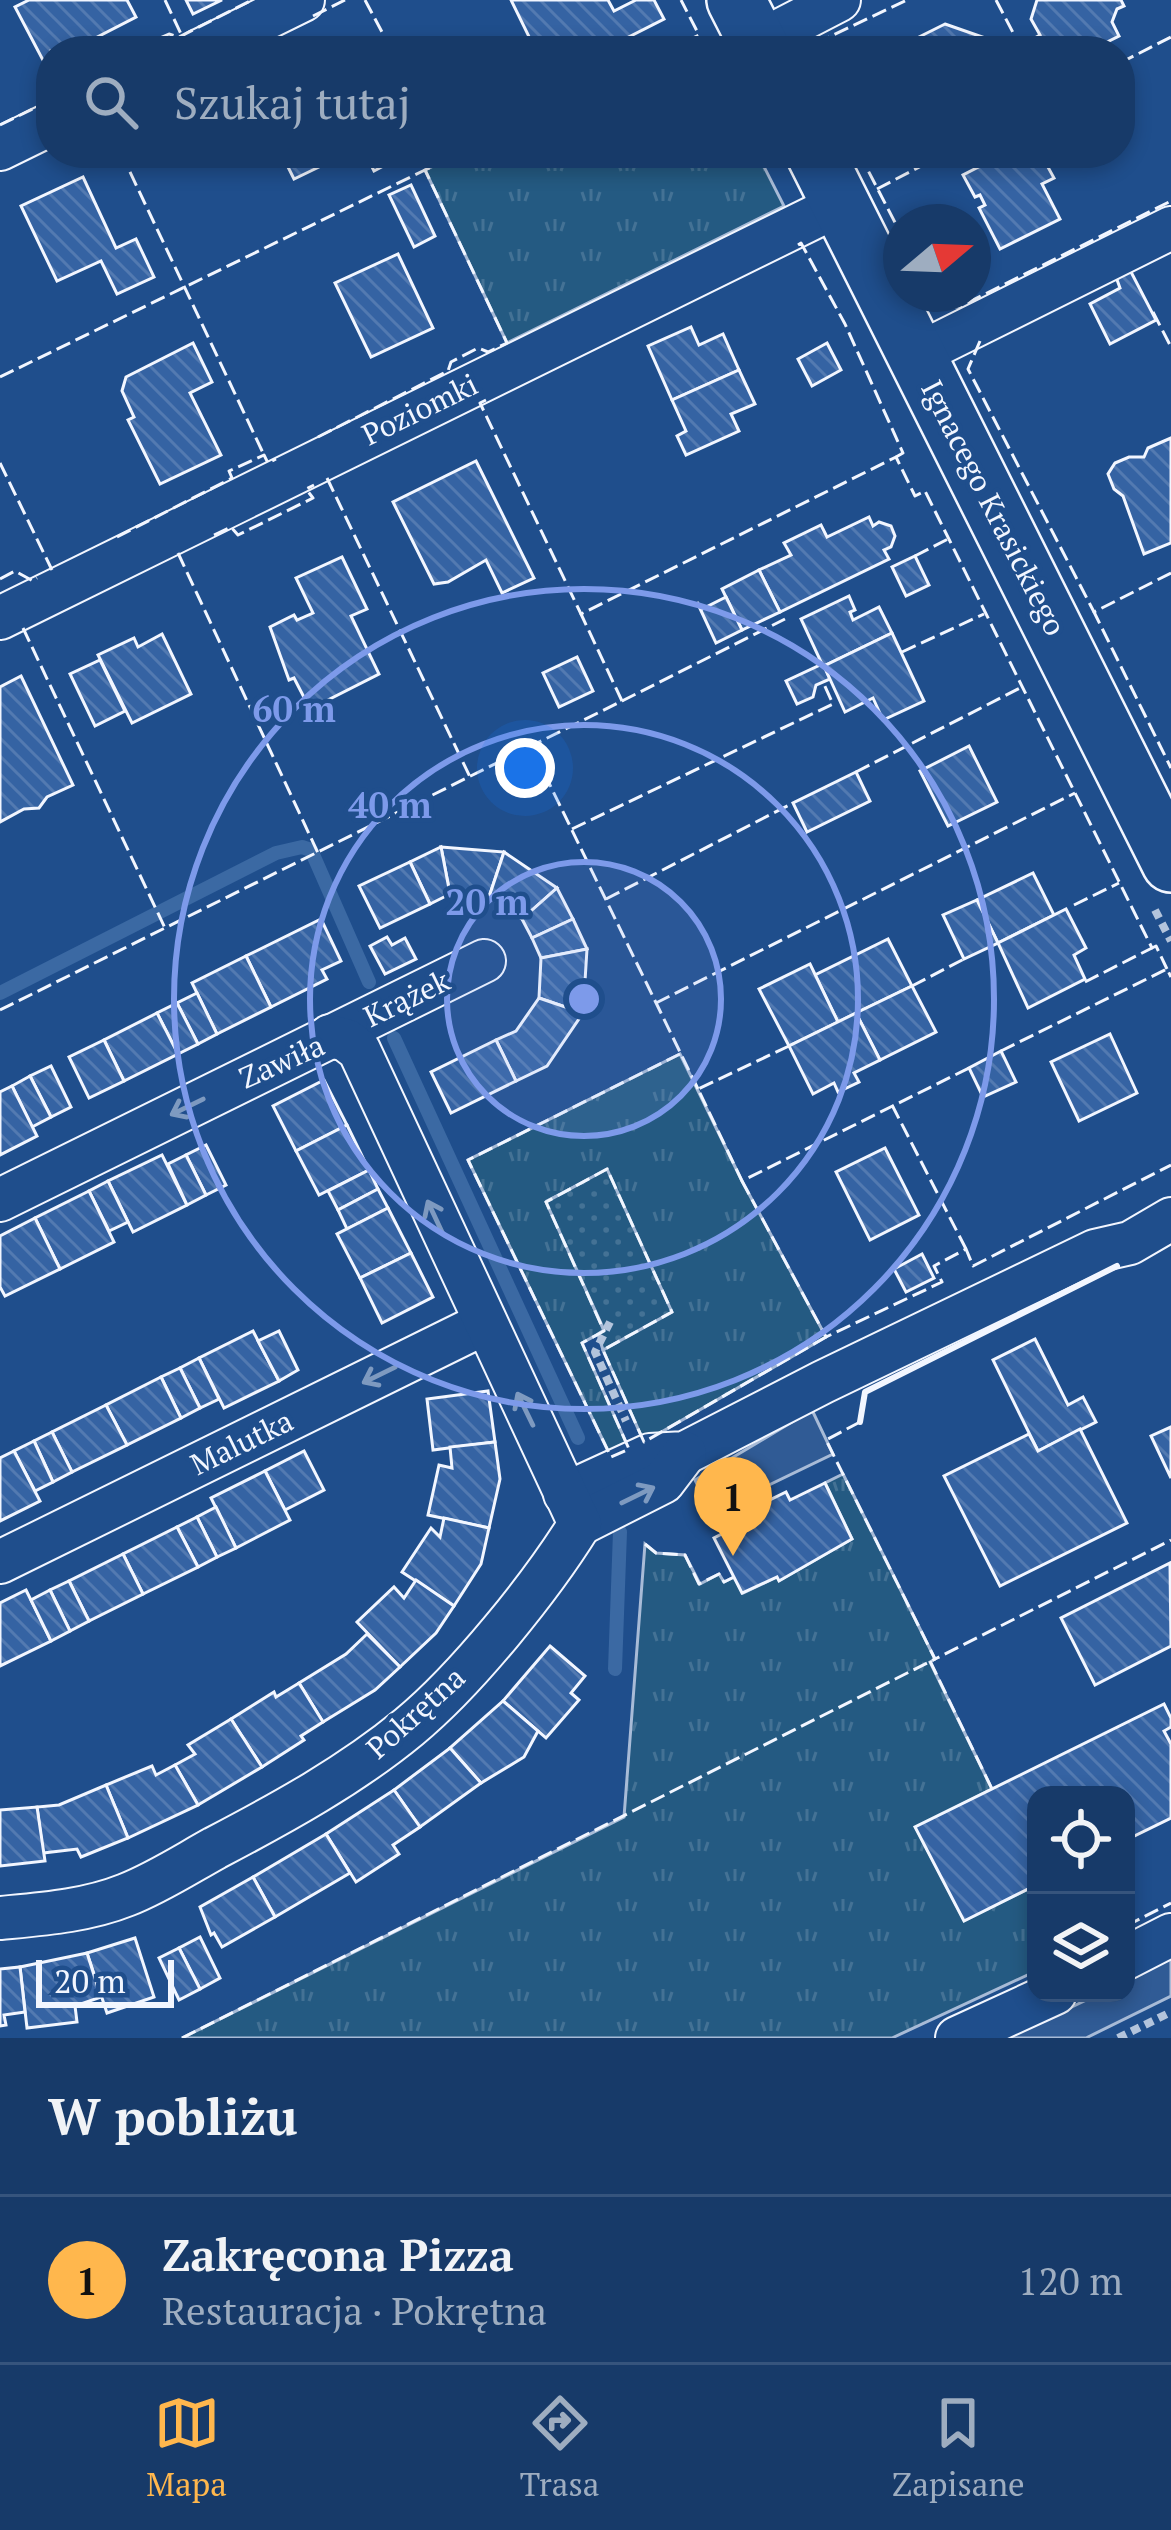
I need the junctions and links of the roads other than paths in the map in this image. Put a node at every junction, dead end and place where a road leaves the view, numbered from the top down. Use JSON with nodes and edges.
{"nodes":[{"id":1,"x":303,"y":0,"type":"edge"},
{"id":2,"x":839,"y":0,"type":"edge"},
{"id":3,"x":752,"y":31,"type":"edge"},
{"id":4,"x":230,"y":36,"type":"edge"},
{"id":5,"x":36,"y":131,"type":"edge"},
{"id":6,"x":0,"y":149,"type":"edge"},
{"id":7,"x":823,"y":168,"type":"edge"},
{"id":8,"x":841,"y":204,"type":"junction"},
{"id":9,"x":1171,"y":228,"type":"edge"},
{"id":10,"x":916,"y":355,"type":"junction"},
{"id":11,"x":0,"y":618,"type":"edge"},
{"id":12,"x":1171,"y":863,"type":"edge"},
{"id":13,"x":484,"y":961,"type":"dead end"},
{"id":14,"x":330,"y":1036,"type":"junction"},
{"id":15,"x":0,"y":1200,"type":"edge"},
{"id":16,"x":1171,"y":1219,"type":"edge"},
{"id":17,"x":483,"y":1324,"type":"junction"},
{"id":18,"x":572,"y":1509,"type":"junction"},
{"id":19,"x":0,"y":1562,"type":"edge"},
{"id":20,"x":0,"y":1918,"type":"edge"},
{"id":21,"x":1171,"y":1936,"type":"edge"},
{"id":22,"x":1135,"y":1954,"type":"edge"},
{"id":23,"x":1035,"y":2002,"type":"edge"},
{"id":24,"x":957,"y":2038,"type":"edge"}],
"edges":[{"from":1,"to":4,"type":"street"},
{"from":2,"to":3,"type":"street"},
{"from":5,"to":6,"type":"street"},
{"from":7,"to":8,"type":"street","name":"Ignacego Krasickiego"},
{"from":8,"to":10,"type":"street","name":"Ignacego Krasickiego"},
{"from":8,"to":11,"type":"street","name":"Poziomki"},
{"from":9,"to":10,"type":"street"},
{"from":10,"to":12,"type":"street","name":"Ignacego Krasickiego"},
{"from":13,"to":14,"type":"street","name":"Krążek"},
{"from":14,"to":15,"type":"street","name":"Zawiła","one_way":true},
{"from":17,"to":14,"type":"street","name":"Zawiła","one_way":true},
{"from":16,"to":18,"type":"street"},
{"from":18,"to":17,"type":"street","one_way":true},
{"from":17,"to":19,"type":"street","name":"Malutka","one_way":true},
{"from":18,"to":20,"type":"street","name":"Pokrętna"},
{"from":21,"to":22,"type":"street"},
{"from":23,"to":24,"type":"street"}]}
